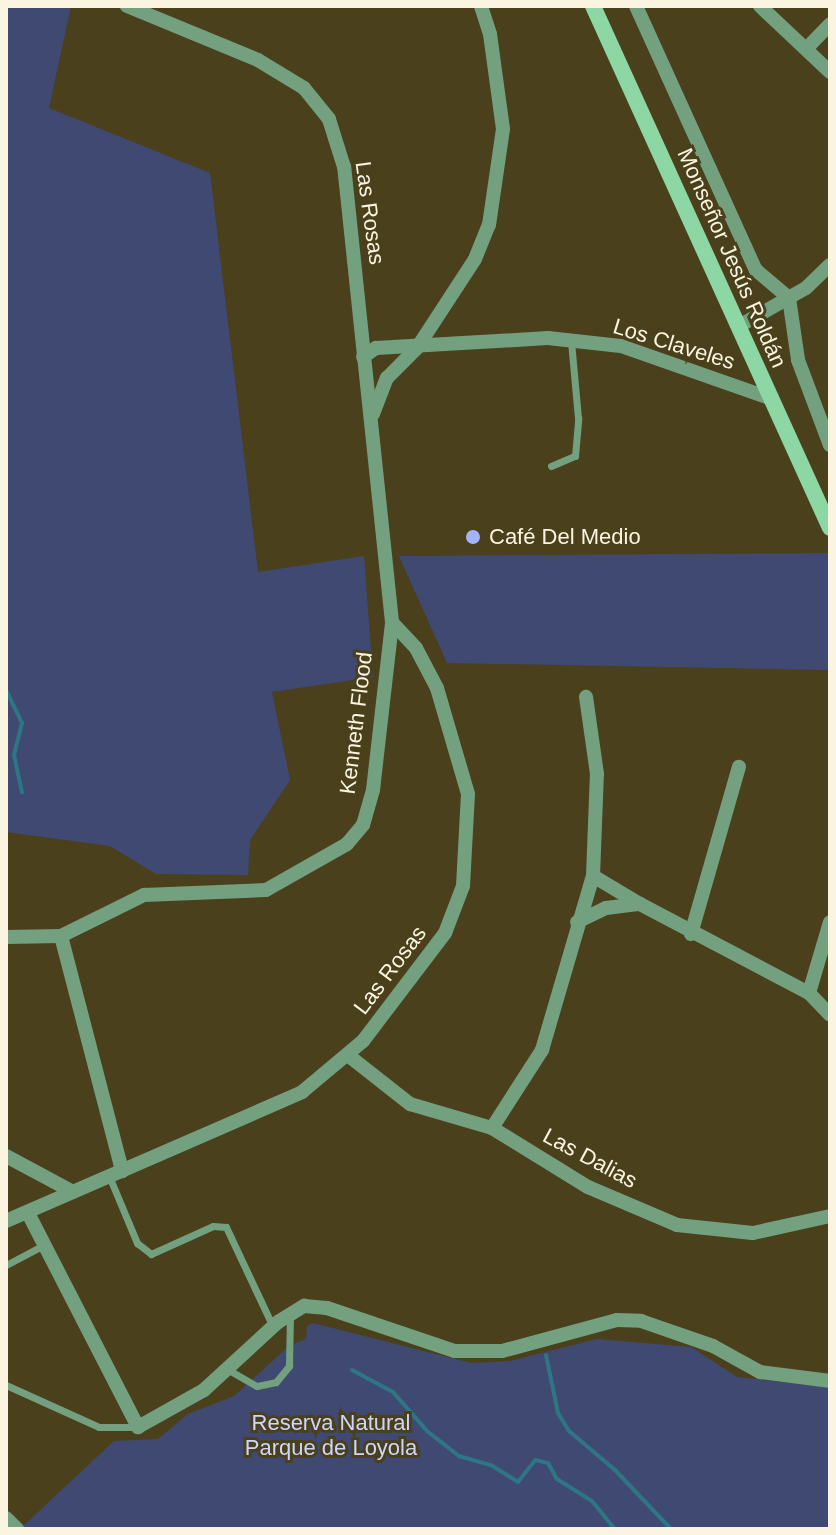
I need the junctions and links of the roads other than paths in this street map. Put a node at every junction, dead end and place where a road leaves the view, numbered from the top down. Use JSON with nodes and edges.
{"nodes":[{"id":1,"x":127,"y":6,"type":"edge"},
{"id":2,"x":481,"y":6,"type":"edge"},
{"id":3,"x":593,"y":6,"type":"edge"},
{"id":4,"x":636,"y":6,"type":"edge"},
{"id":5,"x":760,"y":6,"type":"edge"},
{"id":6,"x":830,"y":24,"type":"edge"},
{"id":7,"x":807,"y":48,"type":"junction"},
{"id":8,"x":830,"y":72,"type":"edge"},
{"id":9,"x":830,"y":265,"type":"edge"},
{"id":10,"x":789,"y":298,"type":"junction"},
{"id":11,"x":436,"y":319,"type":"junction"},
{"id":12,"x":739,"y":326,"type":"junction"},
{"id":13,"x":363,"y":329,"type":"junction"},
{"id":14,"x":571,"y":341,"type":"junction"},
{"id":15,"x":444,"y":346,"type":"junction"},
{"id":16,"x":381,"y":348,"type":"junction"},
{"id":17,"x":417,"y":348,"type":"junction"},
{"id":18,"x":363,"y":357,"type":"junction"},
{"id":19,"x":390,"y":374,"type":"junction"},
{"id":20,"x":366,"y":376,"type":"junction"},
{"id":21,"x":772,"y":399,"type":"junction"},
{"id":22,"x":372,"y":422,"type":"junction"},
{"id":23,"x":830,"y":445,"type":"edge"},
{"id":24,"x":551,"y":466,"type":"dead end"},
{"id":25,"x":830,"y":528,"type":"edge"},
{"id":26,"x":392,"y":622,"type":"junction"},
{"id":27,"x":586,"y":697,"type":"dead end"},
{"id":28,"x":739,"y":767,"type":"dead end"},
{"id":29,"x":593,"y":876,"type":"junction"},
{"id":30,"x":640,"y":904,"type":"junction"},
{"id":31,"x":577,"y":922,"type":"junction"},
{"id":32,"x":830,"y":922,"type":"edge"},
{"id":33,"x":691,"y":934,"type":"junction"},
{"id":34,"x":61,"y":936,"type":"junction"},
{"id":35,"x":6,"y":937,"type":"edge"},
{"id":36,"x":809,"y":993,"type":"junction"},
{"id":37,"x":830,"y":1015,"type":"edge"},
{"id":38,"x":349,"y":1056,"type":"junction"},
{"id":39,"x":492,"y":1128,"type":"junction"},
{"id":40,"x":6,"y":1156,"type":"edge"},
{"id":41,"x":116,"y":1174,"type":"junction"},
{"id":42,"x":73,"y":1192,"type":"junction"},
{"id":43,"x":28,"y":1213,"type":"junction"},
{"id":44,"x":830,"y":1216,"type":"edge"},
{"id":45,"x":6,"y":1221,"type":"edge"},
{"id":46,"x":44,"y":1245,"type":"junction"},
{"id":47,"x":6,"y":1265,"type":"edge"},
{"id":48,"x":290,"y":1315,"type":"junction"},
{"id":49,"x":273,"y":1327,"type":"junction"},
{"id":50,"x":227,"y":1369,"type":"junction"},
{"id":51,"x":830,"y":1381,"type":"edge"},
{"id":52,"x":6,"y":1385,"type":"edge"},
{"id":53,"x":138,"y":1427,"type":"junction"},
{"id":54,"x":6,"y":1518,"type":"edge"},
{"id":55,"x":17,"y":1529,"type":"edge"}],
"edges":[{"from":1,"to":13,"type":"street","name":"Las Rosas"},
{"from":2,"to":11,"type":"street"},
{"from":3,"to":12,"type":"street","name":"Monseñor Jesús Roldán"},
{"from":4,"to":10,"type":"street"},
{"from":5,"to":7,"type":"street"},
{"from":6,"to":7,"type":"street"},
{"from":7,"to":8,"type":"street"},
{"from":9,"to":10,"type":"street"},
{"from":10,"to":12,"type":"street"},
{"from":10,"to":23,"type":"street"},
{"from":11,"to":15,"type":"street"},
{"from":11,"to":17,"type":"street"},
{"from":12,"to":21,"type":"street","name":"Monseñor Jesús Roldán"},
{"from":13,"to":16,"type":"street"},
{"from":13,"to":18,"type":"street","name":"Las Rosas"},
{"from":14,"to":15,"type":"street","name":"Los Claveles"},
{"from":14,"to":21,"type":"street","name":"Los Claveles"},
{"from":14,"to":24,"type":"lane"},
{"from":15,"to":17,"type":"street","name":"Los Claveles"},
{"from":16,"to":17,"type":"street","name":"Los Claveles"},
{"from":16,"to":18,"type":"street"},
{"from":16,"to":19,"type":"street"},
{"from":17,"to":19,"type":"street"},
{"from":18,"to":20,"type":"street","name":"Las Rosas"},
{"from":19,"to":20,"type":"street"},
{"from":19,"to":22,"type":"street"},
{"from":20,"to":22,"type":"street"},
{"from":21,"to":25,"type":"street","name":"Monseñor Jesús Roldán"},
{"from":22,"to":26,"type":"street"},
{"from":26,"to":34,"type":"street","name":"Kenneth Flood"},
{"from":26,"to":38,"type":"street","name":"Las Rosas"},
{"from":27,"to":29,"type":"street"},
{"from":28,"to":33,"type":"street"},
{"from":29,"to":30,"type":"street"},
{"from":29,"to":31,"type":"street"},
{"from":30,"to":31,"type":"street"},
{"from":30,"to":33,"type":"street"},
{"from":31,"to":39,"type":"street"},
{"from":32,"to":36,"type":"street"},
{"from":33,"to":36,"type":"street"},
{"from":34,"to":35,"type":"street","name":"Kenneth Flood"},
{"from":34,"to":41,"type":"street"},
{"from":36,"to":37,"type":"street"},
{"from":38,"to":39,"type":"street","name":"Las Dalias"},
{"from":38,"to":41,"type":"street","name":"Las Rosas"},
{"from":39,"to":44,"type":"street","name":"Las Dalias"},
{"from":40,"to":42,"type":"street"},
{"from":41,"to":42,"type":"street","name":"Las Rosas"},
{"from":41,"to":49,"type":"lane"},
{"from":42,"to":43,"type":"street","name":"Las Rosas"},
{"from":43,"to":45,"type":"street","name":"Las Rosas"},
{"from":43,"to":46,"type":"street"},
{"from":46,"to":47,"type":"lane"},
{"from":46,"to":53,"type":"street"},
{"from":48,"to":49,"type":"street"},
{"from":48,"to":50,"type":"lane"},
{"from":48,"to":51,"type":"street"},
{"from":49,"to":50,"type":"street"},
{"from":50,"to":53,"type":"street"},
{"from":52,"to":53,"type":"lane"},
{"from":54,"to":55,"type":"street"}]}
